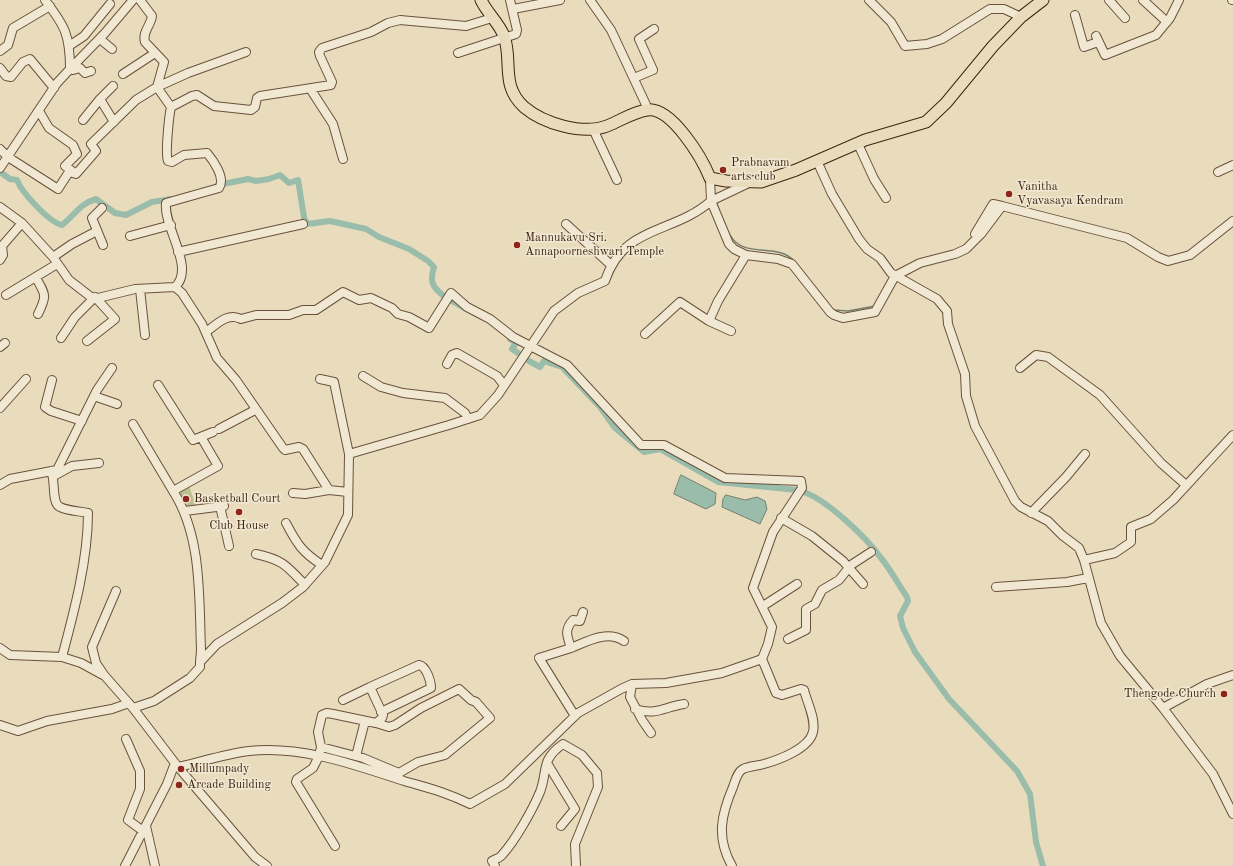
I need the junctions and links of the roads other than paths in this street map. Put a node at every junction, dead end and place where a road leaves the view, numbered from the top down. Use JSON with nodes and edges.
{"nodes":[{"id":1,"x":133,"y":0,"type":"edge"},
{"id":2,"x":140,"y":0,"type":"edge"},
{"id":3,"x":481,"y":0,"type":"edge"},
{"id":4,"x":510,"y":0,"type":"edge"},
{"id":5,"x":560,"y":0,"type":"edge"},
{"id":6,"x":590,"y":0,"type":"edge"},
{"id":7,"x":870,"y":0,"type":"edge"},
{"id":8,"x":1043,"y":0,"type":"edge"},
{"id":9,"x":1109,"y":0,"type":"edge"},
{"id":10,"x":1144,"y":0,"type":"edge"},
{"id":11,"x":1179,"y":0,"type":"edge"},
{"id":12,"x":48,"y":3,"type":"edge"},
{"id":13,"x":110,"y":4,"type":"dead end"},
{"id":14,"x":513,"y":10,"type":"junction"},
{"id":15,"x":1075,"y":15,"type":"dead end"},
{"id":16,"x":1021,"y":17,"type":"junction"},
{"id":17,"x":492,"y":18,"type":"junction"},
{"id":18,"x":1125,"y":18,"type":"dead end"},
{"id":19,"x":1167,"y":22,"type":"junction"},
{"id":20,"x":654,"y":29,"type":"dead end"},
{"id":21,"x":504,"y":36,"type":"junction"},
{"id":22,"x":100,"y":39,"type":"junction"},
{"id":23,"x":69,"y":46,"type":"junction"},
{"id":24,"x":112,"y":49,"type":"dead end"},
{"id":25,"x":0,"y":51,"type":"edge"},
{"id":26,"x":155,"y":52,"type":"junction"},
{"id":27,"x":246,"y":52,"type":"dead end"},
{"id":28,"x":458,"y":53,"type":"dead end"},
{"id":29,"x":0,"y":68,"type":"edge"},
{"id":30,"x":70,"y":69,"type":"junction"},
{"id":31,"x":91,"y":71,"type":"dead end"},
{"id":32,"x":123,"y":74,"type":"dead end"},
{"id":33,"x":634,"y":78,"type":"junction"},
{"id":34,"x":113,"y":86,"type":"dead end"},
{"id":35,"x":157,"y":87,"type":"junction"},
{"id":36,"x":54,"y":88,"type":"junction"},
{"id":37,"x":311,"y":90,"type":"junction"},
{"id":38,"x":100,"y":99,"type":"junction"},
{"id":39,"x":171,"y":107,"type":"junction"},
{"id":40,"x":648,"y":109,"type":"junction"},
{"id":41,"x":39,"y":110,"type":"junction"},
{"id":42,"x":83,"y":120,"type":"dead end"},
{"id":43,"x":114,"y":122,"type":"junction"},
{"id":44,"x":593,"y":129,"type":"junction"},
{"id":45,"x":858,"y":144,"type":"junction"},
{"id":46,"x":0,"y":149,"type":"edge"},
{"id":47,"x":8,"y":158,"type":"junction"},
{"id":48,"x":343,"y":159,"type":"dead end"},
{"id":49,"x":817,"y":161,"type":"junction"},
{"id":50,"x":1233,"y":166,"type":"edge"},
{"id":51,"x":0,"y":168,"type":"edge"},
{"id":52,"x":1218,"y":172,"type":"dead end"},
{"id":53,"x":76,"y":174,"type":"junction"},
{"id":54,"x":710,"y":178,"type":"junction"},
{"id":55,"x":616,"y":180,"type":"dead end"},
{"id":56,"x":751,"y":182,"type":"junction"},
{"id":57,"x":886,"y":198,"type":"dead end"},
{"id":58,"x":711,"y":201,"type":"junction"},
{"id":59,"x":0,"y":206,"type":"edge"},
{"id":60,"x":102,"y":208,"type":"dead end"},
{"id":61,"x":1233,"y":221,"type":"edge"},
{"id":62,"x":22,"y":223,"type":"junction"},
{"id":63,"x":303,"y":224,"type":"dead end"},
{"id":64,"x":566,"y":224,"type":"dead end"},
{"id":65,"x":171,"y":225,"type":"junction"},
{"id":66,"x":97,"y":230,"type":"junction"},
{"id":67,"x":130,"y":236,"type":"dead end"},
{"id":68,"x":104,"y":245,"type":"dead end"},
{"id":69,"x":178,"y":252,"type":"junction"},
{"id":70,"x":746,"y":255,"type":"junction"},
{"id":71,"x":0,"y":260,"type":"edge"},
{"id":72,"x":55,"y":260,"type":"junction"},
{"id":73,"x":611,"y":265,"type":"junction"},
{"id":74,"x":893,"y":274,"type":"junction"},
{"id":75,"x":36,"y":278,"type":"junction"},
{"id":76,"x":175,"y":287,"type":"junction"},
{"id":77,"x":140,"y":289,"type":"junction"},
{"id":78,"x":6,"y":296,"type":"dead end"},
{"id":79,"x":95,"y":297,"type":"junction"},
{"id":80,"x":38,"y":314,"type":"dead end"},
{"id":81,"x":709,"y":321,"type":"junction"},
{"id":82,"x":731,"y":331,"type":"dead end"},
{"id":83,"x":206,"y":332,"type":"junction"},
{"id":84,"x":645,"y":334,"type":"dead end"},
{"id":85,"x":145,"y":335,"type":"dead end"},
{"id":86,"x":61,"y":338,"type":"dead end"},
{"id":87,"x":87,"y":341,"type":"dead end"},
{"id":88,"x":528,"y":349,"type":"junction"},
{"id":89,"x":446,"y":364,"type":"dead end"},
{"id":90,"x":112,"y":368,"type":"dead end"},
{"id":91,"x":1020,"y":368,"type":"dead end"},
{"id":92,"x":363,"y":376,"type":"dead end"},
{"id":93,"x":26,"y":378,"type":"dead end"},
{"id":94,"x":320,"y":379,"type":"dead end"},
{"id":95,"x":52,"y":380,"type":"dead end"},
{"id":96,"x":158,"y":385,"type":"dead end"},
{"id":97,"x":504,"y":385,"type":"junction"},
{"id":98,"x":94,"y":396,"type":"junction"},
{"id":99,"x":2,"y":403,"type":"edge"},
{"id":100,"x":117,"y":404,"type":"dead end"},
{"id":101,"x":255,"y":410,"type":"junction"},
{"id":102,"x":468,"y":419,"type":"junction"},
{"id":103,"x":82,"y":420,"type":"junction"},
{"id":104,"x":133,"y":424,"type":"dead end"},
{"id":105,"x":1233,"y":435,"type":"edge"},
{"id":106,"x":201,"y":437,"type":"junction"},
{"id":107,"x":349,"y":454,"type":"junction"},
{"id":108,"x":1085,"y":454,"type":"dead end"},
{"id":109,"x":99,"y":463,"type":"dead end"},
{"id":110,"x":52,"y":474,"type":"junction"},
{"id":111,"x":0,"y":485,"type":"edge"},
{"id":112,"x":1186,"y":485,"type":"junction"},
{"id":113,"x":329,"y":490,"type":"junction"},
{"id":114,"x":173,"y":491,"type":"junction"},
{"id":115,"x":348,"y":492,"type":"junction"},
{"id":116,"x":293,"y":493,"type":"dead end"},
{"id":117,"x":185,"y":511,"type":"junction"},
{"id":118,"x":1031,"y":513,"type":"junction"},
{"id":119,"x":781,"y":518,"type":"junction"},
{"id":120,"x":286,"y":523,"type":"dead end"},
{"id":121,"x":229,"y":546,"type":"dead end"},
{"id":122,"x":871,"y":552,"type":"dead end"},
{"id":123,"x":256,"y":554,"type":"dead end"},
{"id":124,"x":1084,"y":560,"type":"junction"},
{"id":125,"x":322,"y":566,"type":"junction"},
{"id":126,"x":850,"y":568,"type":"junction"},
{"id":127,"x":1088,"y":578,"type":"junction"},
{"id":128,"x":797,"y":584,"type":"dead end"},
{"id":129,"x":863,"y":584,"type":"dead end"},
{"id":130,"x":305,"y":585,"type":"junction"},
{"id":131,"x":996,"y":588,"type":"dead end"},
{"id":132,"x":116,"y":590,"type":"dead end"},
{"id":133,"x":763,"y":606,"type":"junction"},
{"id":134,"x":583,"y":612,"type":"dead end"},
{"id":135,"x":788,"y":639,"type":"dead end"},
{"id":136,"x":624,"y":641,"type":"dead end"},
{"id":137,"x":0,"y":648,"type":"edge"},
{"id":138,"x":571,"y":648,"type":"junction"},
{"id":139,"x":62,"y":657,"type":"junction"},
{"id":140,"x":762,"y":659,"type":"junction"},
{"id":141,"x":200,"y":662,"type":"junction"},
{"id":142,"x":104,"y":675,"type":"junction"},
{"id":143,"x":1233,"y":675,"type":"edge"},
{"id":144,"x":632,"y":684,"type":"junction"},
{"id":145,"x":370,"y":687,"type":"junction"},
{"id":146,"x":343,"y":700,"type":"dead end"},
{"id":147,"x":684,"y":704,"type":"dead end"},
{"id":148,"x":131,"y":705,"type":"junction"},
{"id":149,"x":1163,"y":708,"type":"junction"},
{"id":150,"x":636,"y":709,"type":"junction"},
{"id":151,"x":381,"y":712,"type":"junction"},
{"id":152,"x":575,"y":716,"type":"junction"},
{"id":153,"x":365,"y":721,"type":"junction"},
{"id":154,"x":376,"y":723,"type":"junction"},
{"id":155,"x":0,"y":725,"type":"edge"},
{"id":156,"x":651,"y":733,"type":"dead end"},
{"id":157,"x":126,"y":739,"type":"dead end"},
{"id":158,"x":321,"y":747,"type":"junction"},
{"id":159,"x":319,"y":756,"type":"junction"},
{"id":160,"x":356,"y":756,"type":"junction"},
{"id":161,"x":547,"y":763,"type":"junction"},
{"id":162,"x":176,"y":765,"type":"junction"},
{"id":163,"x":1233,"y":814,"type":"edge"},
{"id":164,"x":561,"y":826,"type":"dead end"},
{"id":165,"x":145,"y":828,"type":"junction"},
{"id":166,"x":335,"y":846,"type":"dead end"},
{"id":167,"x":125,"y":866,"type":"edge"},
{"id":168,"x":155,"y":866,"type":"edge"},
{"id":169,"x":266,"y":866,"type":"edge"},
{"id":170,"x":494,"y":866,"type":"edge"},
{"id":171,"x":576,"y":866,"type":"edge"},
{"id":172,"x":732,"y":866,"type":"edge"}],
"edges":[{"from":1,"to":22,"type":"street"},
{"from":2,"to":26,"type":"street"},
{"from":3,"to":17,"type":"main road"},
{"from":4,"to":14,"type":"street"},
{"from":5,"to":14,"type":"street"},
{"from":6,"to":33,"type":"street"},
{"from":7,"to":16,"type":"street"},
{"from":8,"to":16,"type":"main road"},
{"from":9,"to":18,"type":"street"},
{"from":10,"to":19,"type":"street"},
{"from":11,"to":19,"type":"street"},
{"from":12,"to":23,"type":"street"},
{"from":12,"to":25,"type":"street"},
{"from":13,"to":23,"type":"street"},
{"from":14,"to":21,"type":"street"},
{"from":15,"to":19,"type":"street"},
{"from":16,"to":45,"type":"main road"},
{"from":17,"to":21,"type":"main road"},
{"from":17,"to":37,"type":"street"},
{"from":20,"to":33,"type":"street"},
{"from":21,"to":28,"type":"street"},
{"from":21,"to":44,"type":"main road"},
{"from":22,"to":24,"type":"street"},
{"from":22,"to":30,"type":"street"},
{"from":23,"to":30,"type":"street"},
{"from":26,"to":32,"type":"street"},
{"from":26,"to":35,"type":"street"},
{"from":27,"to":35,"type":"street"},
{"from":29,"to":36,"type":"street"},
{"from":30,"to":31,"type":"street"},
{"from":30,"to":36,"type":"street"},
{"from":33,"to":40,"type":"street"},
{"from":34,"to":38,"type":"street"},
{"from":35,"to":39,"type":"street"},
{"from":35,"to":43,"type":"street"},
{"from":36,"to":41,"type":"street"},
{"from":37,"to":39,"type":"street"},
{"from":37,"to":48,"type":"street"},
{"from":38,"to":42,"type":"street"},
{"from":38,"to":43,"type":"street"},
{"from":39,"to":65,"type":"street"},
{"from":40,"to":44,"type":"main road"},
{"from":40,"to":54,"type":"main road"},
{"from":41,"to":47,"type":"street"},
{"from":41,"to":53,"type":"street"},
{"from":43,"to":53,"type":"street"},
{"from":44,"to":55,"type":"street"},
{"from":45,"to":49,"type":"main road"},
{"from":45,"to":57,"type":"street"},
{"from":46,"to":47,"type":"street"},
{"from":47,"to":51,"type":"street"},
{"from":47,"to":53,"type":"street"},
{"from":49,"to":56,"type":"main road"},
{"from":49,"to":74,"type":"street"},
{"from":50,"to":52,"type":"street"},
{"from":54,"to":56,"type":"main road"},
{"from":54,"to":58,"type":"street"},
{"from":56,"to":58,"type":"street"},
{"from":58,"to":70,"type":"street"},
{"from":58,"to":73,"type":"street"},
{"from":59,"to":62,"type":"street"},
{"from":60,"to":66,"type":"street"},
{"from":61,"to":74,"type":"street"},
{"from":62,"to":71,"type":"street"},
{"from":62,"to":72,"type":"street"},
{"from":63,"to":69,"type":"street"},
{"from":64,"to":73,"type":"street"},
{"from":65,"to":67,"type":"street"},
{"from":65,"to":69,"type":"street"},
{"from":66,"to":68,"type":"street"},
{"from":66,"to":72,"type":"street"},
{"from":69,"to":76,"type":"street"},
{"from":70,"to":74,"type":"street"},
{"from":70,"to":81,"type":"street"},
{"from":72,"to":75,"type":"street"},
{"from":72,"to":79,"type":"street"},
{"from":73,"to":88,"type":"street"},
{"from":74,"to":118,"type":"street"},
{"from":75,"to":78,"type":"street"},
{"from":75,"to":80,"type":"street"},
{"from":76,"to":77,"type":"street"},
{"from":76,"to":83,"type":"street"},
{"from":77,"to":79,"type":"street"},
{"from":77,"to":85,"type":"street"},
{"from":79,"to":86,"type":"street"},
{"from":79,"to":87,"type":"street"},
{"from":81,"to":82,"type":"street"},
{"from":81,"to":84,"type":"street"},
{"from":83,"to":88,"type":"street"},
{"from":83,"to":101,"type":"street"},
{"from":88,"to":97,"type":"street"},
{"from":88,"to":119,"type":"street"},
{"from":89,"to":97,"type":"street"},
{"from":90,"to":98,"type":"street"},
{"from":91,"to":112,"type":"street"},
{"from":92,"to":102,"type":"street"},
{"from":93,"to":99,"type":"street"},
{"from":94,"to":107,"type":"street"},
{"from":95,"to":103,"type":"street"},
{"from":96,"to":106,"type":"street"},
{"from":97,"to":102,"type":"street"},
{"from":98,"to":100,"type":"street"},
{"from":98,"to":103,"type":"street"},
{"from":101,"to":106,"type":"street"},
{"from":101,"to":113,"type":"street"},
{"from":102,"to":107,"type":"street"},
{"from":103,"to":110,"type":"street"},
{"from":104,"to":114,"type":"street"},
{"from":105,"to":112,"type":"street"},
{"from":106,"to":114,"type":"street"},
{"from":107,"to":115,"type":"street"},
{"from":108,"to":118,"type":"street"},
{"from":109,"to":110,"type":"street"},
{"from":110,"to":111,"type":"street"},
{"from":110,"to":139,"type":"street"},
{"from":112,"to":124,"type":"street"},
{"from":113,"to":115,"type":"street"},
{"from":113,"to":116,"type":"street"},
{"from":114,"to":117,"type":"street"},
{"from":115,"to":125,"type":"street"},
{"from":117,"to":121,"type":"street"},
{"from":117,"to":141,"type":"street"},
{"from":118,"to":124,"type":"street"},
{"from":119,"to":126,"type":"street"},
{"from":119,"to":133,"type":"street"},
{"from":120,"to":125,"type":"street"},
{"from":122,"to":126,"type":"street"},
{"from":123,"to":130,"type":"street"},
{"from":124,"to":127,"type":"street"},
{"from":125,"to":130,"type":"street"},
{"from":126,"to":129,"type":"street"},
{"from":126,"to":135,"type":"street"},
{"from":127,"to":131,"type":"street"},
{"from":127,"to":149,"type":"street"},
{"from":128,"to":133,"type":"street"},
{"from":130,"to":141,"type":"street"},
{"from":132,"to":142,"type":"street"},
{"from":133,"to":140,"type":"street"},
{"from":134,"to":138,"type":"street"},
{"from":136,"to":138,"type":"street"},
{"from":137,"to":139,"type":"street"},
{"from":138,"to":152,"type":"street"},
{"from":139,"to":142,"type":"street"},
{"from":140,"to":144,"type":"street"},
{"from":140,"to":172,"type":"street"},
{"from":141,"to":148,"type":"street"},
{"from":142,"to":148,"type":"street"},
{"from":143,"to":149,"type":"street"},
{"from":144,"to":150,"type":"street"},
{"from":144,"to":152,"type":"street"},
{"from":145,"to":146,"type":"street"},
{"from":145,"to":151,"type":"street"},
{"from":145,"to":151,"type":"street"},
{"from":147,"to":150,"type":"street"},
{"from":148,"to":155,"type":"street"},
{"from":148,"to":162,"type":"street"},
{"from":149,"to":163,"type":"street"},
{"from":150,"to":156,"type":"street"},
{"from":151,"to":154,"type":"street"},
{"from":152,"to":159,"type":"street"},
{"from":153,"to":154,"type":"street"},
{"from":153,"to":158,"type":"street"},
{"from":153,"to":160,"type":"street"},
{"from":154,"to":160,"type":"street"},
{"from":157,"to":165,"type":"street"},
{"from":158,"to":159,"type":"street"},
{"from":158,"to":160,"type":"street"},
{"from":159,"to":162,"type":"street"},
{"from":159,"to":166,"type":"street"},
{"from":161,"to":164,"type":"street"},
{"from":161,"to":170,"type":"street"},
{"from":161,"to":171,"type":"street"},
{"from":162,"to":165,"type":"street"},
{"from":162,"to":169,"type":"street"},
{"from":165,"to":167,"type":"street"},
{"from":165,"to":168,"type":"street"}]}
